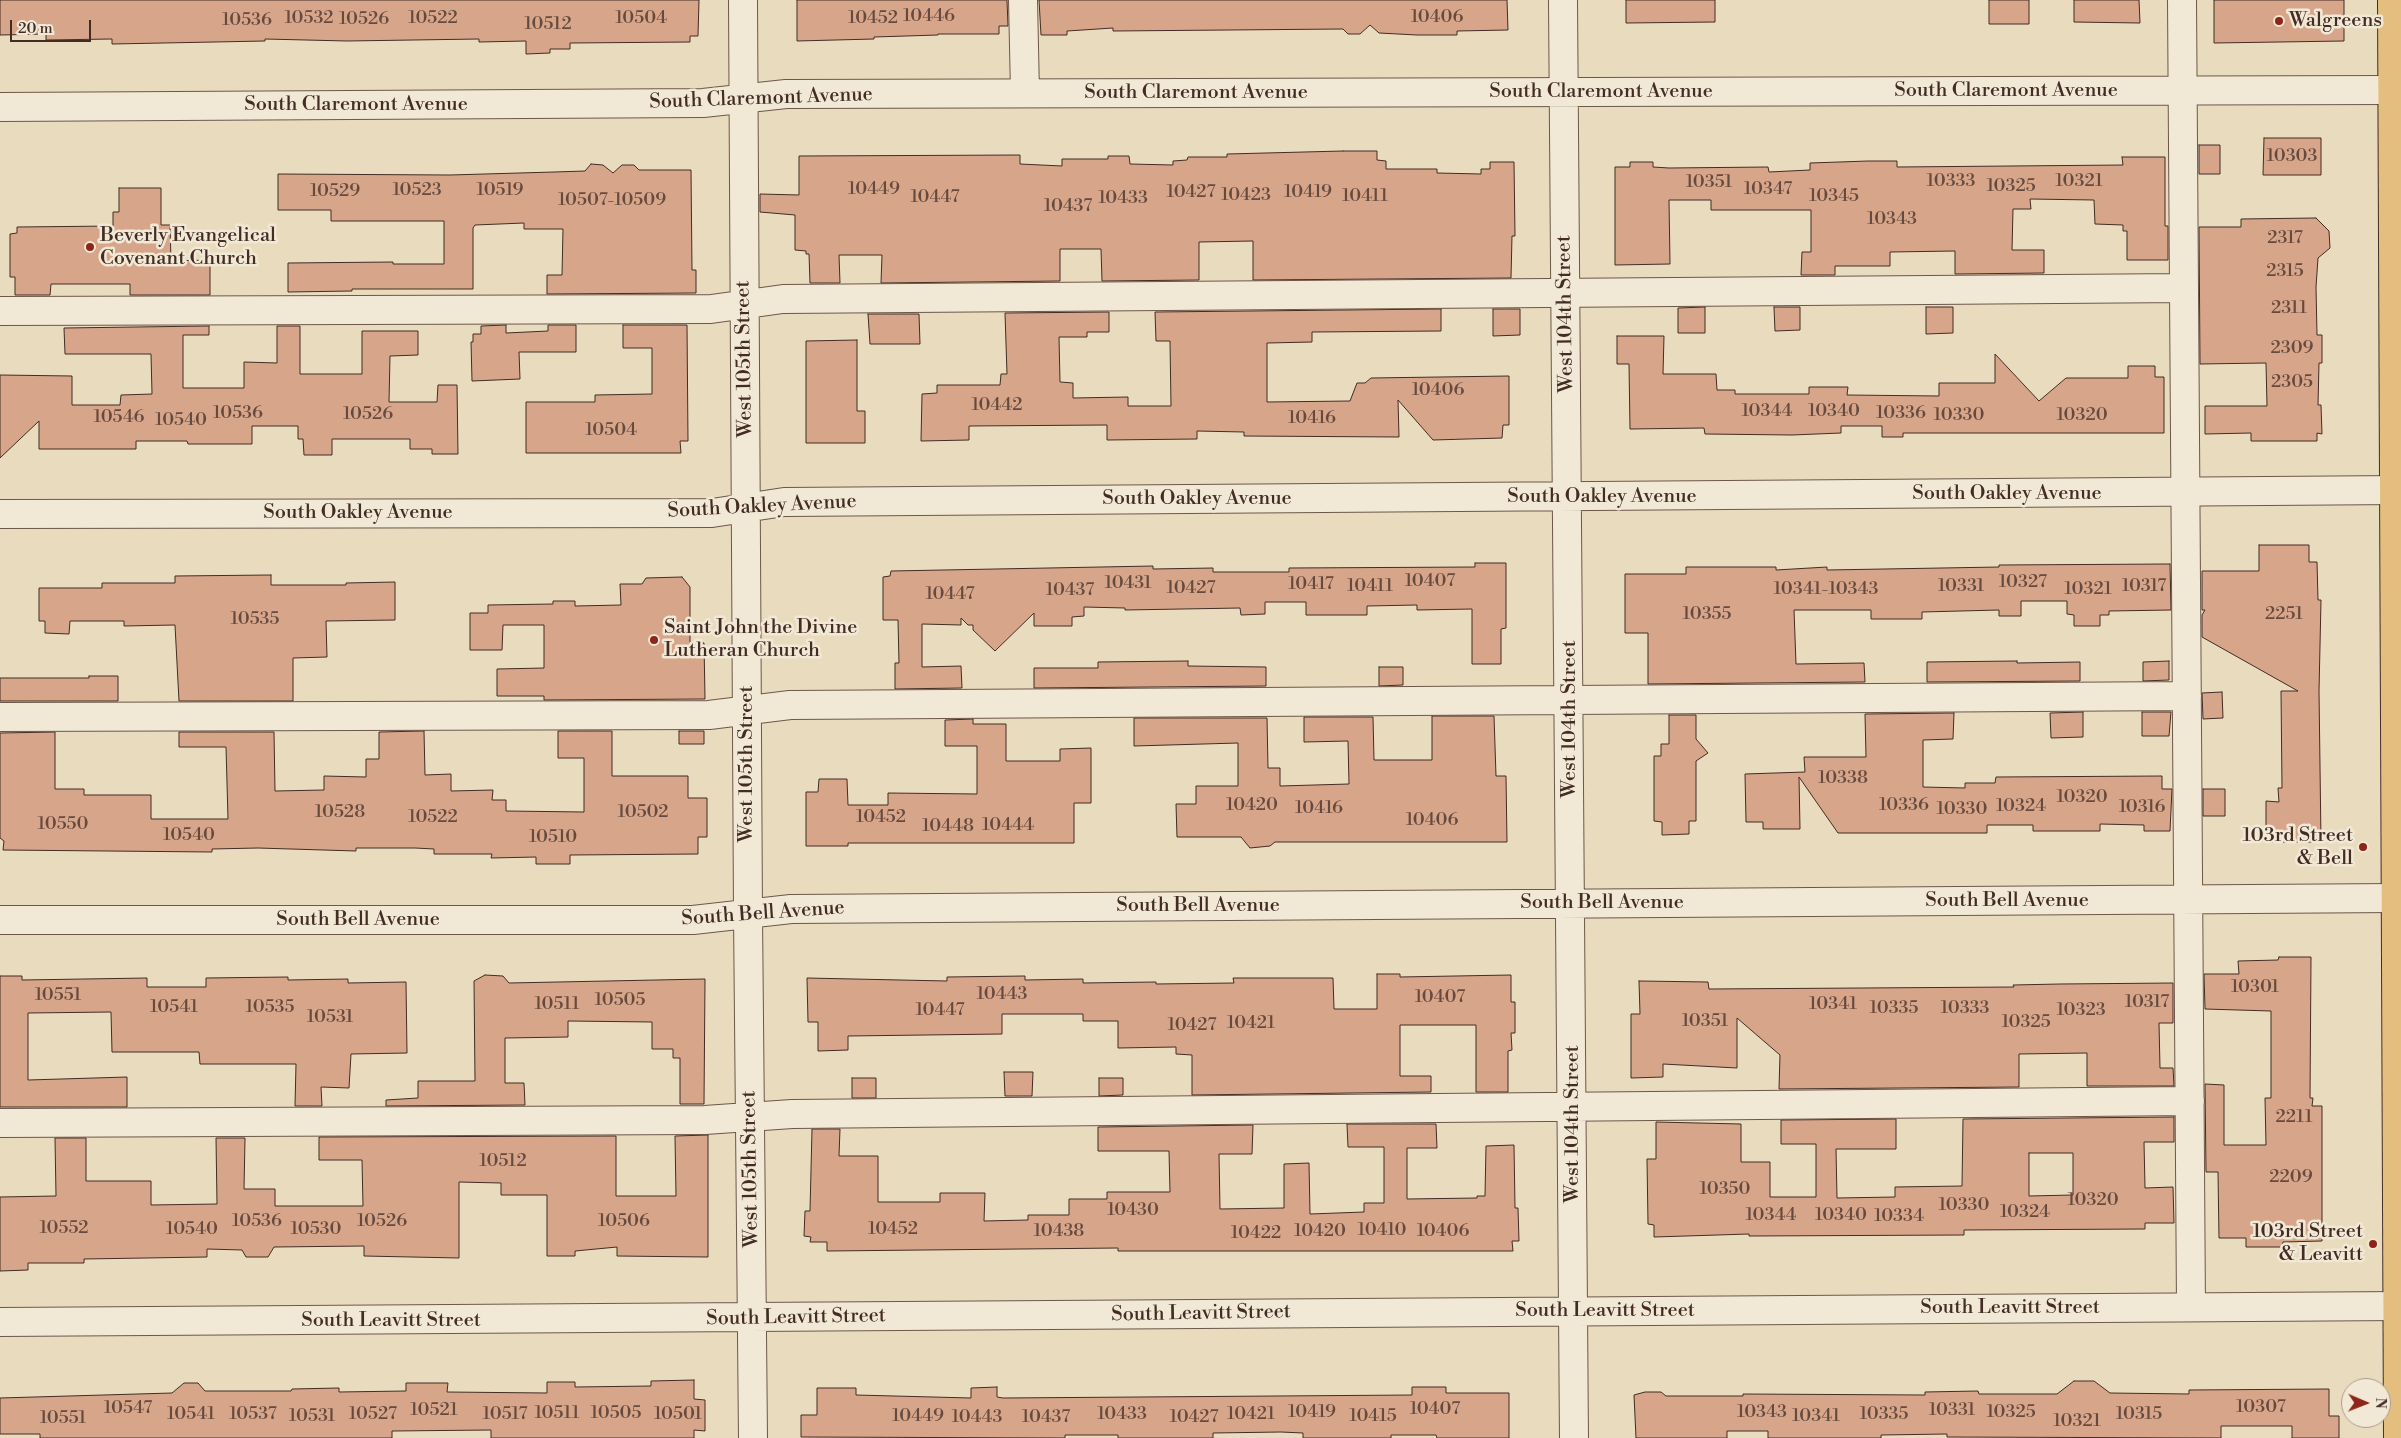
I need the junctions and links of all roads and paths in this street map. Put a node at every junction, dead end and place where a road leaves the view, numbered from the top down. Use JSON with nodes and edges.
{"nodes":[{"id":1,"x":743,"y":0,"type":"edge"},
{"id":2,"x":1023,"y":0,"type":"edge"},
{"id":3,"x":1563,"y":0,"type":"edge"},
{"id":4,"x":2182,"y":0,"type":"edge"},
{"id":5,"x":2392,"y":0,"type":"edge"},
{"id":6,"x":2392,"y":90,"type":"junction"},
{"id":7,"x":2183,"y":91,"type":"junction"},
{"id":8,"x":1563,"y":92,"type":"junction"},
{"id":9,"x":1025,"y":93,"type":"junction"},
{"id":10,"x":743,"y":98,"type":"junction"},
{"id":11,"x":0,"y":107,"type":"edge"},
{"id":12,"x":2397,"y":216,"type":"edge"},
{"id":13,"x":2184,"y":288,"type":"junction"},
{"id":14,"x":1565,"y":293,"type":"junction"},
{"id":15,"x":744,"y":304,"type":"junction"},
{"id":16,"x":0,"y":311,"type":"edge"},
{"id":17,"x":2398,"y":490,"type":"edge"},
{"id":18,"x":2185,"y":493,"type":"junction"},
{"id":19,"x":1568,"y":497,"type":"junction"},
{"id":20,"x":746,"y":508,"type":"junction"},
{"id":21,"x":0,"y":514,"type":"edge"},
{"id":22,"x":2187,"y":696,"type":"junction"},
{"id":23,"x":1570,"y":700,"type":"junction"},
{"id":24,"x":747,"y":711,"type":"junction"},
{"id":25,"x":0,"y":717,"type":"edge"},
{"id":26,"x":2398,"y":766,"type":"edge"},
{"id":27,"x":2396,"y":898,"type":"junction"},
{"id":28,"x":2188,"y":900,"type":"junction"},
{"id":29,"x":1571,"y":904,"type":"junction"},
{"id":30,"x":748,"y":915,"type":"junction"},
{"id":31,"x":0,"y":920,"type":"edge"},
{"id":32,"x":2399,"y":1036,"type":"edge"},
{"id":33,"x":2190,"y":1102,"type":"junction"},
{"id":34,"x":1573,"y":1107,"type":"junction"},
{"id":35,"x":750,"y":1117,"type":"junction"},
{"id":36,"x":0,"y":1122,"type":"edge"},
{"id":37,"x":2399,"y":1306,"type":"edge"},
{"id":38,"x":2191,"y":1308,"type":"junction"},
{"id":39,"x":1574,"y":1311,"type":"junction"},
{"id":40,"x":752,"y":1319,"type":"junction"},
{"id":41,"x":0,"y":1322,"type":"edge"},
{"id":42,"x":753,"y":1438,"type":"edge"},
{"id":43,"x":1574,"y":1438,"type":"edge"},
{"id":44,"x":2398,"y":1438,"type":"edge"}],
"edges":[{"from":1,"to":10,"type":"street","name":"West 105th Street"},
{"from":2,"to":9,"type":"street"},
{"from":3,"to":8,"type":"street","name":"West 104th Street"},
{"from":4,"to":7,"type":"street"},
{"from":5,"to":6,"type":"main road"},
{"from":6,"to":7,"type":"street","name":"South Claremont Avenue"},
{"from":6,"to":12,"type":"main road"},
{"from":7,"to":8,"type":"street","name":"South Claremont Avenue"},
{"from":7,"to":13,"type":"street"},
{"from":8,"to":9,"type":"street","name":"South Claremont Avenue"},
{"from":8,"to":14,"type":"street","name":"West 104th Street"},
{"from":9,"to":10,"type":"street","name":"South Claremont Avenue"},
{"from":10,"to":11,"type":"street","name":"South Claremont Avenue"},
{"from":10,"to":15,"type":"street","name":"West 105th Street"},
{"from":12,"to":17,"type":"main road"},
{"from":13,"to":14,"type":"street"},
{"from":13,"to":18,"type":"street"},
{"from":14,"to":15,"type":"street"},
{"from":14,"to":19,"type":"street","name":"West 104th Street"},
{"from":15,"to":16,"type":"street"},
{"from":15,"to":20,"type":"street","name":"West 105th Street"},
{"from":17,"to":18,"type":"street","name":"South Oakley Avenue"},
{"from":17,"to":26,"type":"main road"},
{"from":18,"to":19,"type":"street","name":"South Oakley Avenue"},
{"from":18,"to":22,"type":"street"},
{"from":19,"to":20,"type":"street","name":"South Oakley Avenue"},
{"from":19,"to":23,"type":"street","name":"West 104th Street"},
{"from":20,"to":21,"type":"street","name":"South Oakley Avenue"},
{"from":20,"to":24,"type":"street","name":"West 105th Street"},
{"from":22,"to":23,"type":"street"},
{"from":22,"to":28,"type":"street"},
{"from":23,"to":24,"type":"street"},
{"from":23,"to":29,"type":"street","name":"West 104th Street"},
{"from":24,"to":25,"type":"street"},
{"from":24,"to":30,"type":"street","name":"West 105th Street"},
{"from":26,"to":27,"type":"main road"},
{"from":27,"to":28,"type":"street","name":"South Bell Avenue"},
{"from":27,"to":32,"type":"main road"},
{"from":28,"to":29,"type":"street","name":"South Bell Avenue"},
{"from":28,"to":33,"type":"street"},
{"from":29,"to":30,"type":"street","name":"South Bell Avenue"},
{"from":29,"to":34,"type":"street","name":"West 104th Street"},
{"from":30,"to":31,"type":"street","name":"South Bell Avenue"},
{"from":30,"to":35,"type":"street","name":"West 105th Street"},
{"from":32,"to":37,"type":"main road"},
{"from":33,"to":34,"type":"street"},
{"from":33,"to":38,"type":"street"},
{"from":34,"to":35,"type":"street"},
{"from":34,"to":39,"type":"street","name":"West 104th Street"},
{"from":35,"to":36,"type":"street"},
{"from":35,"to":40,"type":"street","name":"West 105th Street"},
{"from":37,"to":38,"type":"street","name":"South Leavitt Street"},
{"from":37,"to":44,"type":"main road"},
{"from":38,"to":39,"type":"street","name":"South Leavitt Street"},
{"from":39,"to":40,"type":"street","name":"South Leavitt Street"},
{"from":39,"to":43,"type":"street","name":"West 104th Street"},
{"from":40,"to":41,"type":"street","name":"South Leavitt Street"},
{"from":40,"to":42,"type":"street","name":"West 105th Street"}]}
